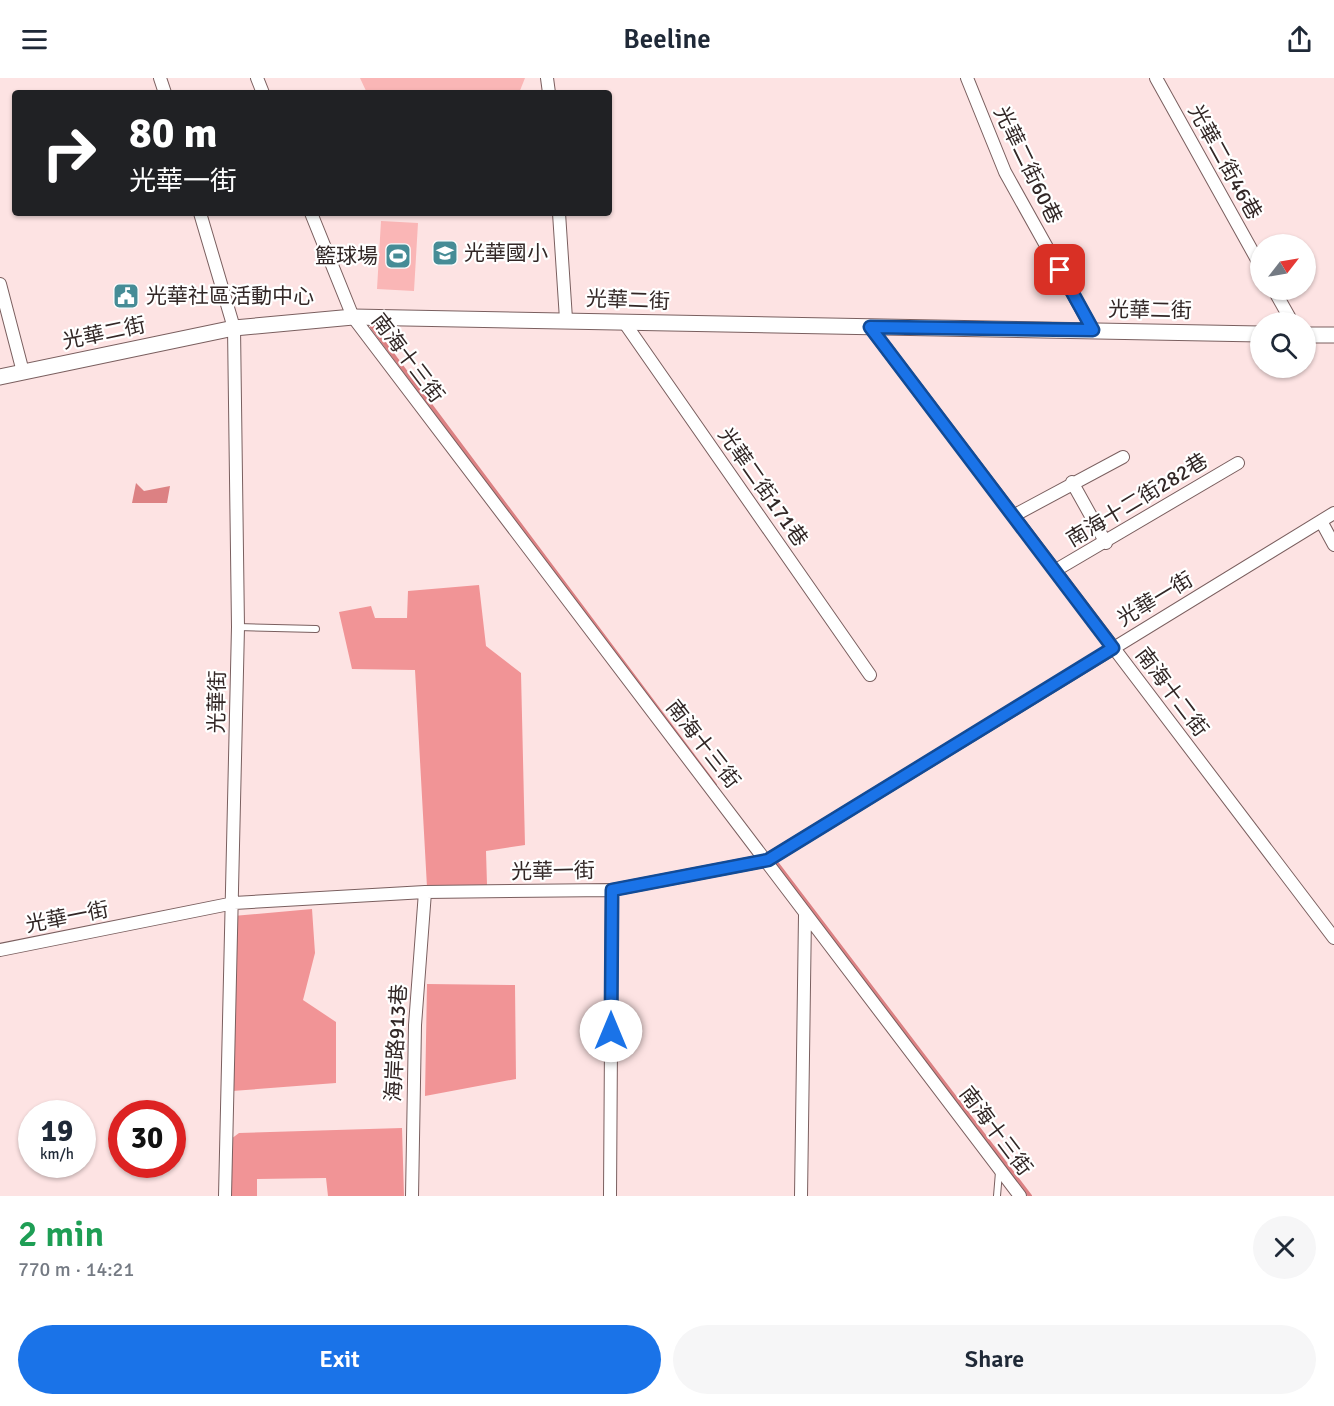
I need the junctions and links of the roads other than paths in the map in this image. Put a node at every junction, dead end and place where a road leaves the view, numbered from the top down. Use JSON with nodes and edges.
{"nodes":[{"id":1,"x":967,"y":78,"type":"edge"},
{"id":2,"x":1156,"y":78,"type":"edge"},
{"id":3,"x":201,"y":216,"type":"edge"},
{"id":4,"x":312,"y":216,"type":"edge"},
{"id":5,"x":559,"y":216,"type":"edge"},
{"id":6,"x":1250,"y":247,"type":"edge"},
{"id":7,"x":0,"y":284,"type":"edge"},
{"id":8,"x":353,"y":317,"type":"junction"},
{"id":9,"x":566,"y":319,"type":"junction"},
{"id":10,"x":624,"y":322,"type":"junction"},
{"id":11,"x":870,"y":327,"type":"junction"},
{"id":12,"x":234,"y":328,"type":"junction"},
{"id":13,"x":1093,"y":330,"type":"junction"},
{"id":14,"x":1250,"y":334,"type":"edge"},
{"id":15,"x":1316,"y":334,"type":"edge"},
{"id":16,"x":1334,"y":335,"type":"edge"},
{"id":17,"x":23,"y":372,"type":"junction"},
{"id":18,"x":0,"y":377,"type":"edge"},
{"id":19,"x":1124,"y":457,"type":"dead end"},
{"id":20,"x":1238,"y":463,"type":"dead end"},
{"id":21,"x":1072,"y":482,"type":"junction"},
{"id":22,"x":1334,"y":513,"type":"edge"},
{"id":23,"x":1013,"y":516,"type":"junction"},
{"id":24,"x":1321,"y":521,"type":"junction"},
{"id":25,"x":1106,"y":543,"type":"junction"},
{"id":26,"x":1334,"y":545,"type":"edge"},
{"id":27,"x":1056,"y":570,"type":"junction"},
{"id":28,"x":238,"y":627,"type":"junction"},
{"id":29,"x":316,"y":629,"type":"dead end"},
{"id":30,"x":1113,"y":648,"type":"junction"},
{"id":31,"x":870,"y":675,"type":"dead end"},
{"id":32,"x":768,"y":860,"type":"junction"},
{"id":33,"x":612,"y":890,"type":"junction"},
{"id":34,"x":425,"y":892,"type":"junction"},
{"id":35,"x":234,"y":903,"type":"junction"},
{"id":36,"x":804,"y":915,"type":"junction"},
{"id":37,"x":1334,"y":938,"type":"edge"},
{"id":38,"x":0,"y":950,"type":"edge"},
{"id":39,"x":1000,"y":1166,"type":"junction"},
{"id":40,"x":225,"y":1196,"type":"edge"},
{"id":41,"x":412,"y":1196,"type":"edge"},
{"id":42,"x":610,"y":1196,"type":"edge"},
{"id":43,"x":801,"y":1196,"type":"edge"},
{"id":44,"x":998,"y":1196,"type":"edge"},
{"id":45,"x":1020,"y":1196,"type":"edge"}],
"edges":[{"from":1,"to":13,"type":"street","name":"光華二街60巷"},
{"from":2,"to":6,"type":"street","name":"光華二街46巷"},
{"from":3,"to":12,"type":"street","name":"光華街"},
{"from":4,"to":8,"type":"street","name":"南海十三街"},
{"from":5,"to":9,"type":"street"},
{"from":7,"to":17,"type":"street"},
{"from":8,"to":9,"type":"street","name":"光華二街"},
{"from":8,"to":12,"type":"street","name":"光華二街"},
{"from":8,"to":32,"type":"street","name":"南海十三街"},
{"from":9,"to":10,"type":"street","name":"光華二街"},
{"from":10,"to":11,"type":"street","name":"光華二街"},
{"from":10,"to":31,"type":"street","name":"光華二街171巷"},
{"from":11,"to":13,"type":"street","name":"光華二街"},
{"from":11,"to":23,"type":"street","name":"南海十二街"},
{"from":12,"to":17,"type":"street","name":"光華二街"},
{"from":12,"to":28,"type":"street","name":"光華街"},
{"from":13,"to":14,"type":"street","name":"光華二街"},
{"from":15,"to":16,"type":"street"},
{"from":17,"to":18,"type":"street","name":"光華二街"},
{"from":19,"to":21,"type":"street"},
{"from":20,"to":25,"type":"street","name":"南海十二街282巷"},
{"from":21,"to":23,"type":"street"},
{"from":21,"to":25,"type":"street"},
{"from":22,"to":24,"type":"street","name":"光華一街"},
{"from":23,"to":27,"type":"street","name":"南海十二街"},
{"from":24,"to":26,"type":"street"},
{"from":24,"to":30,"type":"street","name":"光華一街"},
{"from":25,"to":27,"type":"street","name":"南海十二街282巷"},
{"from":27,"to":30,"type":"street","name":"南海十二街"},
{"from":28,"to":29,"type":"lane"},
{"from":28,"to":35,"type":"street","name":"光華街"},
{"from":30,"to":32,"type":"street","name":"光華一街"},
{"from":30,"to":37,"type":"street","name":"南海十二街"},
{"from":32,"to":33,"type":"street","name":"光華一街"},
{"from":32,"to":36,"type":"street","name":"南海十三街"},
{"from":33,"to":34,"type":"street","name":"光華一街"},
{"from":33,"to":42,"type":"street"},
{"from":34,"to":35,"type":"street","name":"光華一街"},
{"from":34,"to":41,"type":"street","name":"海岸路913巷"},
{"from":35,"to":38,"type":"street","name":"光華一街"},
{"from":35,"to":40,"type":"street","name":"光華街"},
{"from":36,"to":39,"type":"street","name":"南海十三街"},
{"from":36,"to":43,"type":"street"},
{"from":39,"to":44,"type":"lane"},
{"from":39,"to":45,"type":"street","name":"南海十三街"}]}
